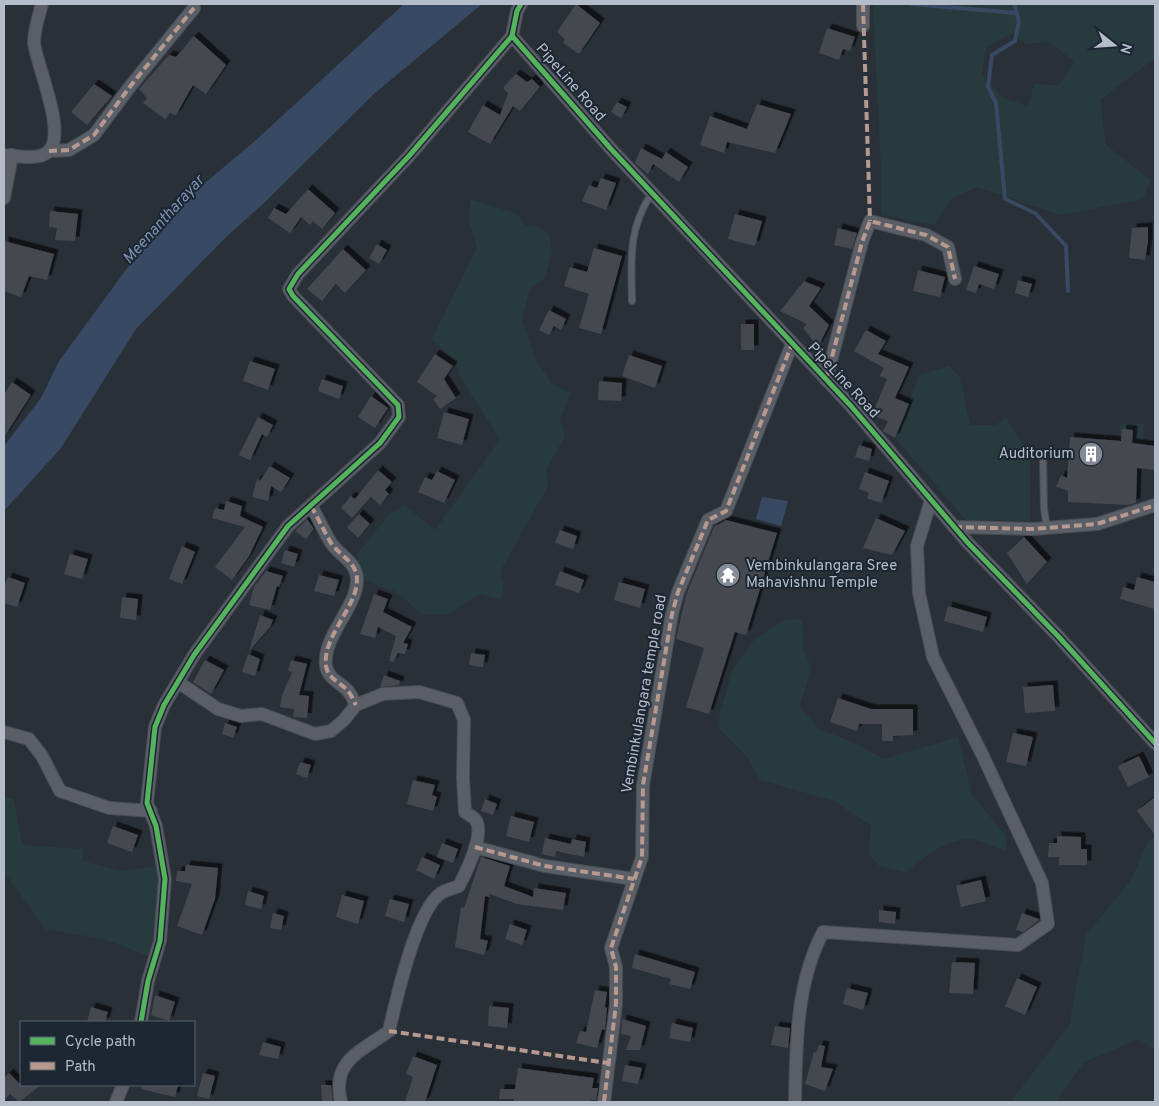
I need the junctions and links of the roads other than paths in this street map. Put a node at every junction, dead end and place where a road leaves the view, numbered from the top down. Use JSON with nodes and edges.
{"nodes":[{"id":1,"x":42,"y":4,"type":"edge"},
{"id":2,"x":521,"y":4,"type":"edge"},
{"id":3,"x":863,"y":4,"type":"edge"},
{"id":4,"x":194,"y":8,"type":"dead end"},
{"id":5,"x":864,"y":26,"type":"dead end"},
{"id":6,"x":512,"y":36,"type":"junction"},
{"id":7,"x":49,"y":150,"type":"junction"},
{"id":8,"x":8,"y":155,"type":"edge"},
{"id":9,"x":652,"y":193,"type":"junction"},
{"id":10,"x":4,"y":198,"type":"edge"},
{"id":11,"x":955,"y":279,"type":"dead end"},
{"id":12,"x":632,"y":301,"type":"dead end"},
{"id":13,"x":792,"y":344,"type":"junction"},
{"id":14,"x":826,"y":380,"type":"junction"},
{"id":15,"x":1043,"y":455,"type":"dead end"},
{"id":16,"x":931,"y":500,"type":"junction"},
{"id":17,"x":1155,"y":505,"type":"edge"},
{"id":18,"x":311,"y":506,"type":"junction"},
{"id":19,"x":954,"y":527,"type":"junction"},
{"id":20,"x":1047,"y":528,"type":"junction"},
{"id":21,"x":178,"y":682,"type":"junction"},
{"id":22,"x":356,"y":706,"type":"junction"},
{"id":23,"x":4,"y":732,"type":"edge"},
{"id":24,"x":1155,"y":743,"type":"edge"},
{"id":25,"x":150,"y":812,"type":"junction"},
{"id":26,"x":475,"y":847,"type":"junction"},
{"id":27,"x":634,"y":879,"type":"junction"},
{"id":28,"x":141,"y":1021,"type":"edge"},
{"id":29,"x":122,"y":1086,"type":"edge"},
{"id":30,"x":116,"y":1102,"type":"edge"},
{"id":31,"x":342,"y":1102,"type":"edge"},
{"id":32,"x":604,"y":1102,"type":"edge"},
{"id":33,"x":795,"y":1102,"type":"edge"}],
"edges":[{"from":1,"to":7,"type":"street"},
{"from":2,"to":6,"type":"street"},
{"from":3,"to":5,"type":"street"},
{"from":4,"to":7,"type":"street"},
{"from":6,"to":9,"type":"street","name":"PipeLine Road"},
{"from":6,"to":18,"type":"street"},
{"from":7,"to":8,"type":"street"},
{"from":8,"to":10,"type":"street"},
{"from":9,"to":12,"type":"lane"},
{"from":9,"to":13,"type":"street","name":"PipeLine Road"},
{"from":11,"to":14,"type":"street"},
{"from":13,"to":14,"type":"street","name":"PipeLine Road"},
{"from":13,"to":27,"type":"street","name":"Vembinkulangara temple road"},
{"from":14,"to":16,"type":"street","name":"PipeLine Road"},
{"from":15,"to":20,"type":"lane"},
{"from":16,"to":19,"type":"street","name":"PipeLine Road"},
{"from":16,"to":33,"type":"street"},
{"from":17,"to":20,"type":"street"},
{"from":18,"to":21,"type":"street"},
{"from":18,"to":22,"type":"street"},
{"from":19,"to":20,"type":"street"},
{"from":19,"to":24,"type":"street","name":"PipeLine Road"},
{"from":21,"to":22,"type":"street"},
{"from":21,"to":25,"type":"street"},
{"from":22,"to":26,"type":"street"},
{"from":23,"to":25,"type":"street"},
{"from":25,"to":28,"type":"street"},
{"from":26,"to":27,"type":"street"},
{"from":26,"to":31,"type":"street"},
{"from":27,"to":32,"type":"street","name":"Vembinkulangara temple road"},
{"from":29,"to":30,"type":"street"}]}
